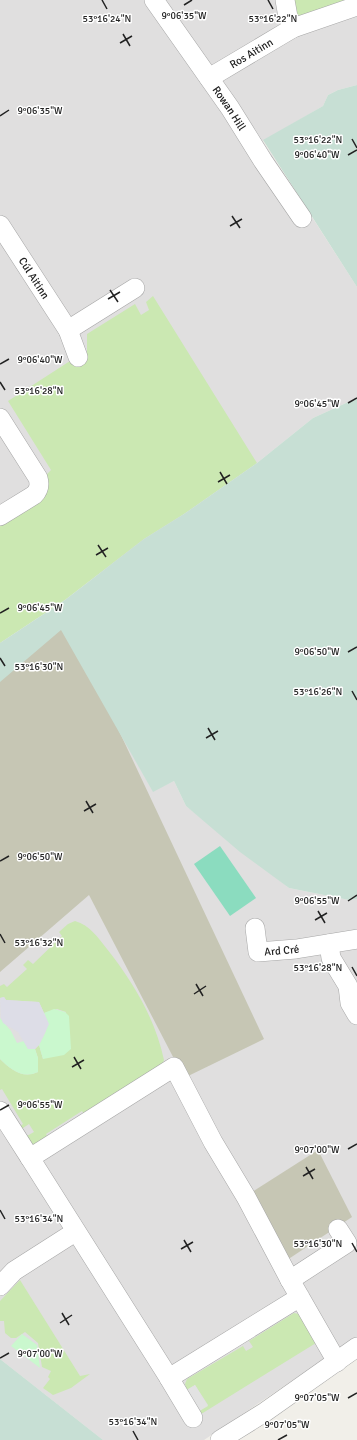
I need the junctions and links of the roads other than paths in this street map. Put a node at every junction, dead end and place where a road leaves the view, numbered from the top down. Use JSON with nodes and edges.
{"nodes":[{"id":1,"x":154,"y":0,"type":"edge"},
{"id":2,"x":285,"y":0,"type":"edge"},
{"id":3,"x":355,"y":0,"type":"edge"},
{"id":4,"x":357,"y":6,"type":"edge"},
{"id":5,"x":293,"y":28,"type":"junction"},
{"id":6,"x":210,"y":78,"type":"junction"},
{"id":7,"x":302,"y":218,"type":"dead end"},
{"id":8,"x":0,"y":225,"type":"edge"},
{"id":9,"x":135,"y":288,"type":"dead end"},
{"id":10,"x":68,"y":330,"type":"junction"},
{"id":11,"x":78,"y":357,"type":"dead end"},
{"id":12,"x":0,"y":418,"type":"edge"},
{"id":13,"x":0,"y":516,"type":"edge"},
{"id":14,"x":255,"y":928,"type":"dead end"},
{"id":15,"x":357,"y":940,"type":"edge"},
{"id":16,"x":329,"y":944,"type":"junction"},
{"id":17,"x":357,"y":1015,"type":"edge"},
{"id":18,"x":0,"y":1111,"type":"edge"},
{"id":19,"x":30,"y":1158,"type":"junction"},
{"id":20,"x":338,"y":1229,"type":"dead end"},
{"id":21,"x":75,"y":1232,"type":"junction"},
{"id":22,"x":290,"y":1280,"type":"junction"},
{"id":23,"x":0,"y":1286,"type":"edge"},
{"id":24,"x":300,"y":1297,"type":"junction"},
{"id":25,"x":357,"y":1347,"type":"edge"},
{"id":26,"x":337,"y":1362,"type":"junction"},
{"id":27,"x":169,"y":1378,"type":"junction"},
{"id":28,"x":194,"y":1418,"type":"dead end"},
{"id":29,"x":220,"y":1440,"type":"edge"}],
"edges":[{"from":1,"to":6,"type":"street","name":"Rowan Hill"},
{"from":2,"to":5,"type":"street"},
{"from":3,"to":4,"type":"street"},
{"from":4,"to":5,"type":"street","name":"Ros Aitinn"},
{"from":5,"to":6,"type":"street","name":"Ros Aitinn"},
{"from":6,"to":7,"type":"street","name":"Rowan Hill"},
{"from":8,"to":10,"type":"street","name":"Cúl Aitinn"},
{"from":9,"to":10,"type":"street"},
{"from":10,"to":11,"type":"street","name":"Cúl Aitinn"},
{"from":12,"to":13,"type":"street"},
{"from":14,"to":16,"type":"street","name":"Ard Cré"},
{"from":15,"to":16,"type":"street","name":"Ard Cré"},
{"from":16,"to":17,"type":"street"},
{"from":18,"to":19,"type":"street"},
{"from":19,"to":21,"type":"street"},
{"from":19,"to":22,"type":"street"},
{"from":20,"to":22,"type":"street"},
{"from":21,"to":23,"type":"street"},
{"from":21,"to":27,"type":"street"},
{"from":22,"to":24,"type":"street"},
{"from":24,"to":26,"type":"street"},
{"from":24,"to":27,"type":"street"},
{"from":25,"to":26,"type":"street"},
{"from":26,"to":29,"type":"street"},
{"from":27,"to":28,"type":"street"}]}
